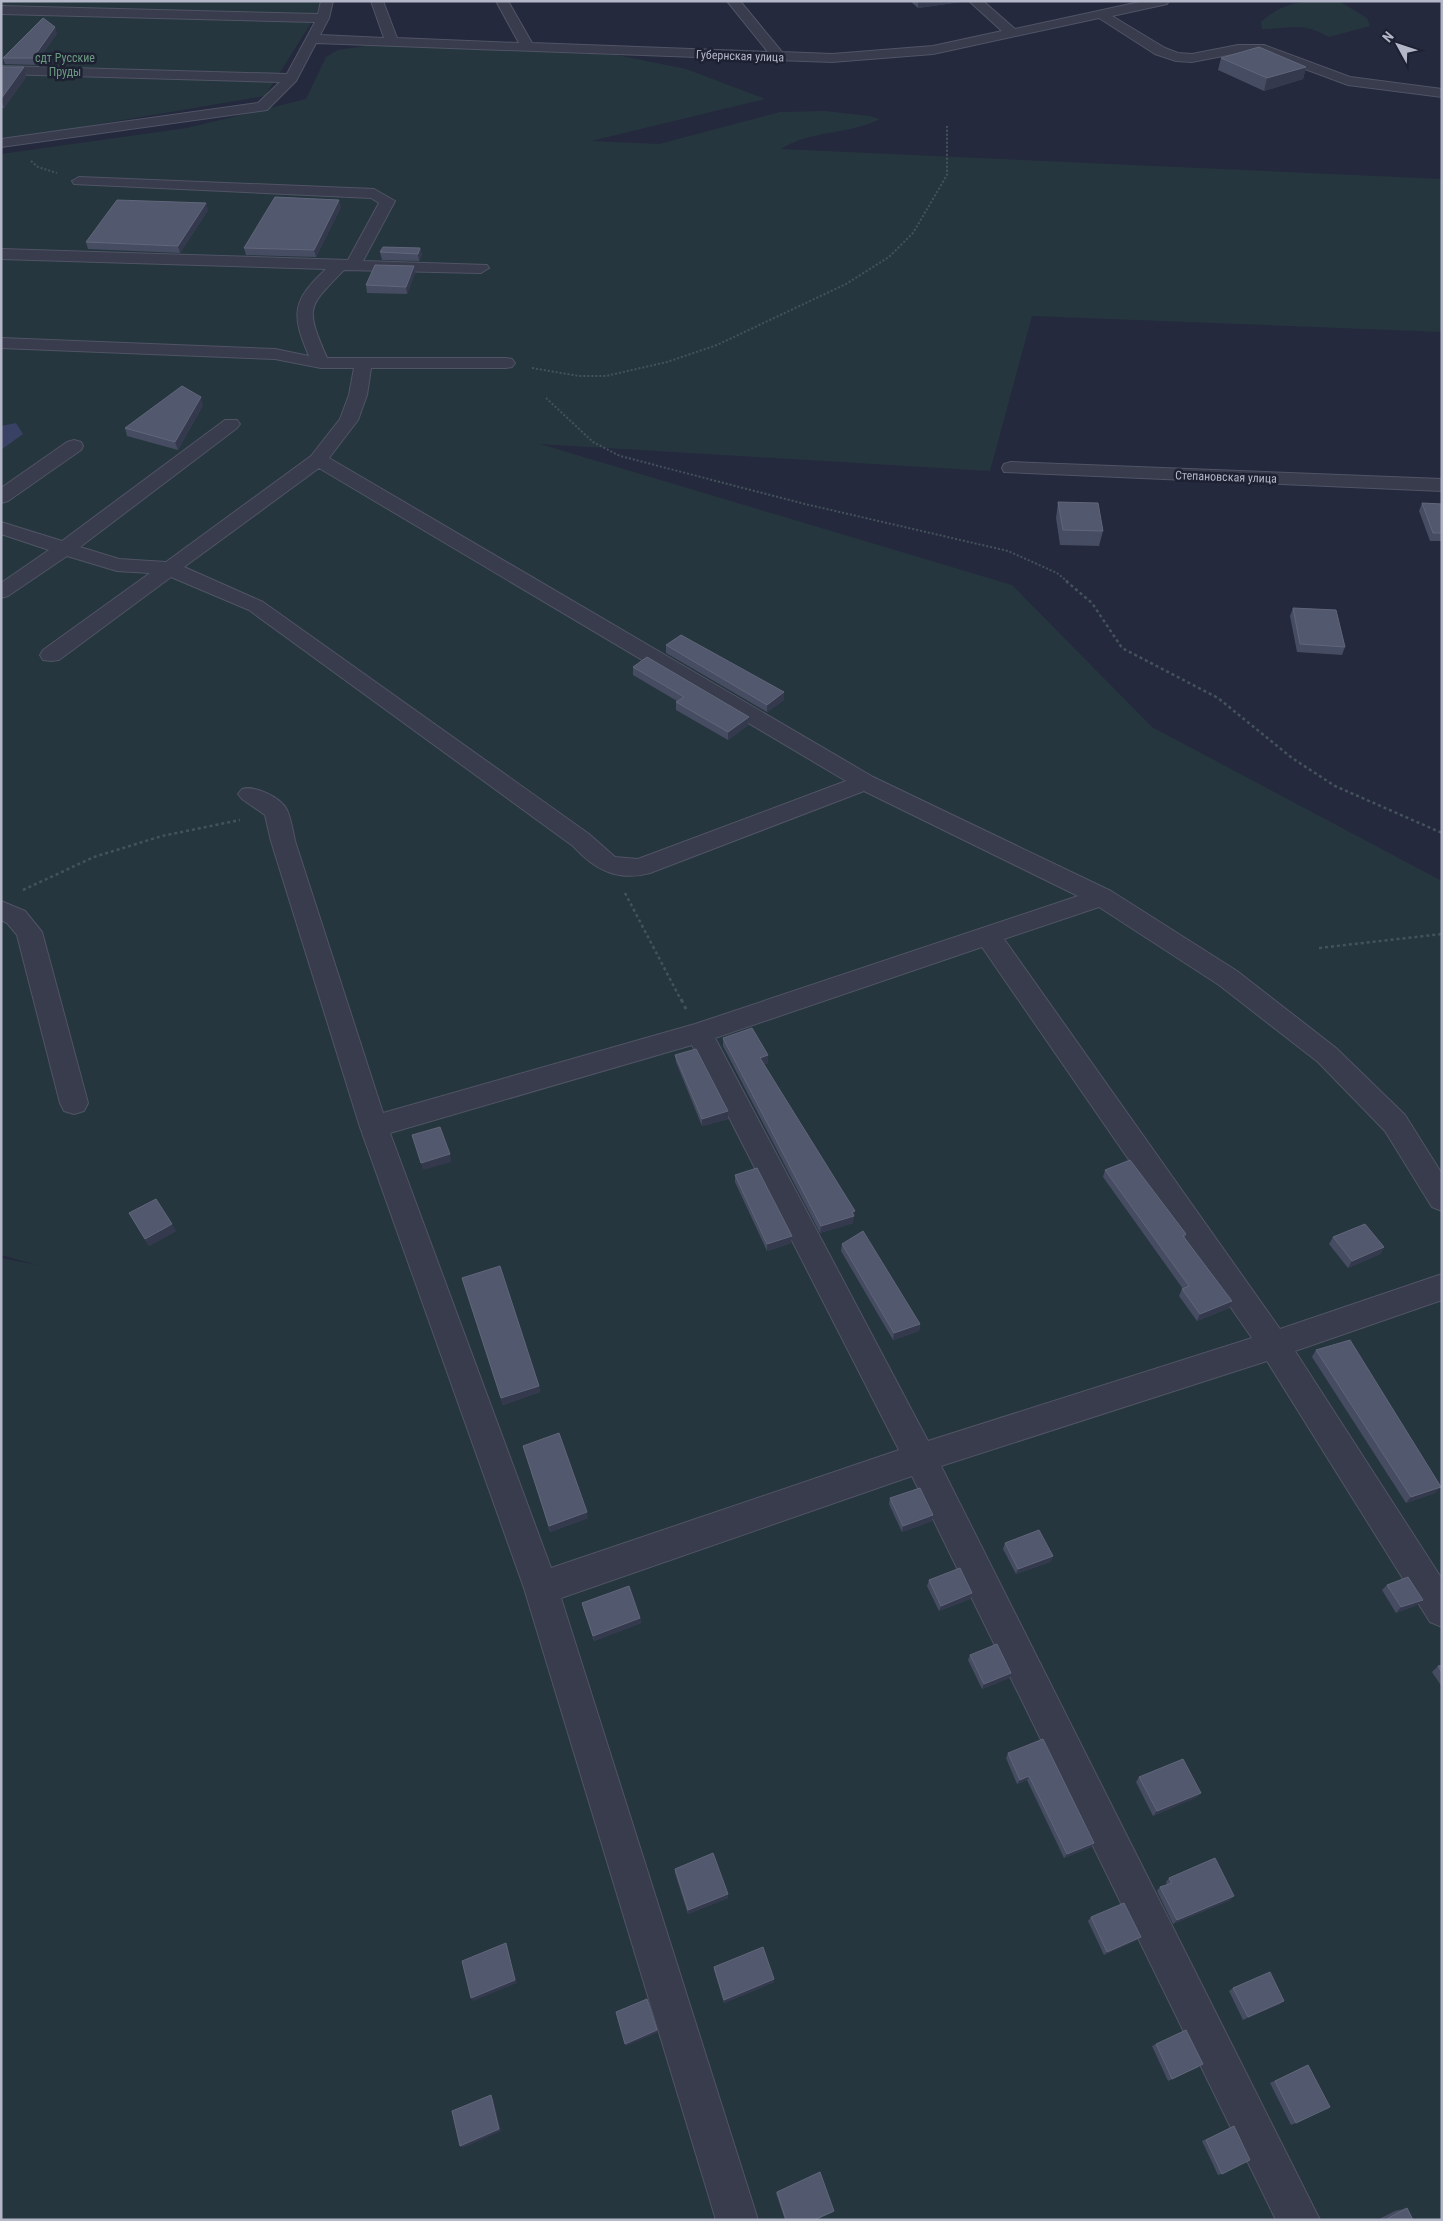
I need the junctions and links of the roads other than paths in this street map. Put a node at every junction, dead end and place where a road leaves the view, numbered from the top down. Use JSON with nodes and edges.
{"nodes":[{"id":1,"x":327,"y":1,"type":"edge"},
{"id":2,"x":377,"y":1,"type":"edge"},
{"id":3,"x":502,"y":1,"type":"edge"},
{"id":4,"x":733,"y":1,"type":"edge"},
{"id":5,"x":975,"y":1,"type":"edge"},
{"id":6,"x":1163,"y":1,"type":"edge"},
{"id":7,"x":1,"y":10,"type":"edge"},
{"id":8,"x":1101,"y":14,"type":"junction"},
{"id":9,"x":323,"y":18,"type":"junction"},
{"id":10,"x":1012,"y":33,"type":"junction"},
{"id":11,"x":313,"y":39,"type":"junction"},
{"id":12,"x":392,"y":43,"type":"junction"},
{"id":13,"x":528,"y":47,"type":"junction"},
{"id":14,"x":779,"y":57,"type":"junction"},
{"id":15,"x":1,"y":70,"type":"edge"},
{"id":16,"x":291,"y":78,"type":"junction"},
{"id":17,"x":1442,"y":94,"type":"edge"},
{"id":18,"x":1,"y":143,"type":"edge"},
{"id":19,"x":79,"y":181,"type":"road end"},
{"id":20,"x":1,"y":254,"type":"edge"},
{"id":21,"x":347,"y":265,"type":"junction"},
{"id":22,"x":481,"y":268,"type":"dead end"},
{"id":23,"x":1,"y":343,"type":"edge"},
{"id":24,"x":321,"y":363,"type":"junction"},
{"id":25,"x":506,"y":363,"type":"road end"},
{"id":26,"x":363,"y":364,"type":"junction"},
{"id":27,"x":231,"y":424,"type":"dead end"},
{"id":28,"x":74,"y":446,"type":"dead end"},
{"id":29,"x":318,"y":460,"type":"junction"},
{"id":30,"x":1011,"y":468,"type":"dead end"},
{"id":31,"x":1442,"y":485,"type":"edge"},
{"id":32,"x":1,"y":497,"type":"edge"},
{"id":33,"x":1,"y":528,"type":"edge"},
{"id":34,"x":64,"y":549,"type":"junction"},
{"id":35,"x":168,"y":568,"type":"junction"},
{"id":36,"x":1,"y":592,"type":"edge"},
{"id":37,"x":51,"y":655,"type":"dead end"},
{"id":38,"x":865,"y":782,"type":"junction"},
{"id":39,"x":250,"y":794,"type":"dead end"},
{"id":40,"x":1102,"y":896,"type":"junction"},
{"id":41,"x":1,"y":910,"type":"edge"},
{"id":42,"x":988,"y":936,"type":"junction"},
{"id":43,"x":700,"y":1033,"type":"junction"},
{"id":44,"x":74,"y":1103,"type":"dead end"},
{"id":45,"x":374,"y":1127,"type":"junction"},
{"id":46,"x":1442,"y":1199,"type":"edge"},
{"id":47,"x":1442,"y":1287,"type":"edge"},
{"id":48,"x":1274,"y":1345,"type":"junction"},
{"id":49,"x":920,"y":1458,"type":"junction"},
{"id":50,"x":540,"y":1588,"type":"junction"},
{"id":51,"x":1442,"y":1610,"type":"edge"},
{"id":52,"x":737,"y":2220,"type":"edge"},
{"id":53,"x":1299,"y":2220,"type":"edge"}],
"edges":[{"from":1,"to":9,"type":"street"},
{"from":2,"to":12,"type":"street"},
{"from":3,"to":13,"type":"street"},
{"from":4,"to":14,"type":"street"},
{"from":5,"to":10,"type":"street"},
{"from":6,"to":8,"type":"street","name":"Губернская улица"},
{"from":7,"to":9,"type":"street"},
{"from":8,"to":10,"type":"street","name":"Губернская улица"},
{"from":8,"to":17,"type":"street"},
{"from":9,"to":11,"type":"street"},
{"from":10,"to":14,"type":"street","name":"Губернская улица"},
{"from":11,"to":12,"type":"street","name":"Губернская улица"},
{"from":11,"to":16,"type":"street"},
{"from":12,"to":13,"type":"street","name":"Губернская улица"},
{"from":13,"to":14,"type":"street","name":"Губернская улица"},
{"from":15,"to":16,"type":"street"},
{"from":16,"to":18,"type":"street"},
{"from":19,"to":21,"type":"street"},
{"from":20,"to":21,"type":"street"},
{"from":21,"to":22,"type":"street"},
{"from":21,"to":24,"type":"street"},
{"from":23,"to":24,"type":"street"},
{"from":24,"to":26,"type":"street"},
{"from":25,"to":26,"type":"street"},
{"from":26,"to":29,"type":"street"},
{"from":27,"to":34,"type":"street"},
{"from":28,"to":32,"type":"street"},
{"from":29,"to":35,"type":"street"},
{"from":29,"to":38,"type":"street"},
{"from":30,"to":31,"type":"street","name":"Степановская улица"},
{"from":33,"to":34,"type":"street"},
{"from":34,"to":35,"type":"street"},
{"from":34,"to":36,"type":"street"},
{"from":35,"to":37,"type":"street"},
{"from":35,"to":38,"type":"street"},
{"from":38,"to":40,"type":"street"},
{"from":39,"to":45,"type":"street"},
{"from":40,"to":42,"type":"street"},
{"from":40,"to":46,"type":"street"},
{"from":41,"to":44,"type":"street"},
{"from":42,"to":43,"type":"street"},
{"from":42,"to":48,"type":"street"},
{"from":43,"to":45,"type":"street"},
{"from":43,"to":49,"type":"street"},
{"from":45,"to":50,"type":"street"},
{"from":47,"to":48,"type":"street"},
{"from":48,"to":49,"type":"street"},
{"from":48,"to":51,"type":"street"},
{"from":49,"to":50,"type":"street"},
{"from":49,"to":53,"type":"street"},
{"from":50,"to":52,"type":"street"}]}
